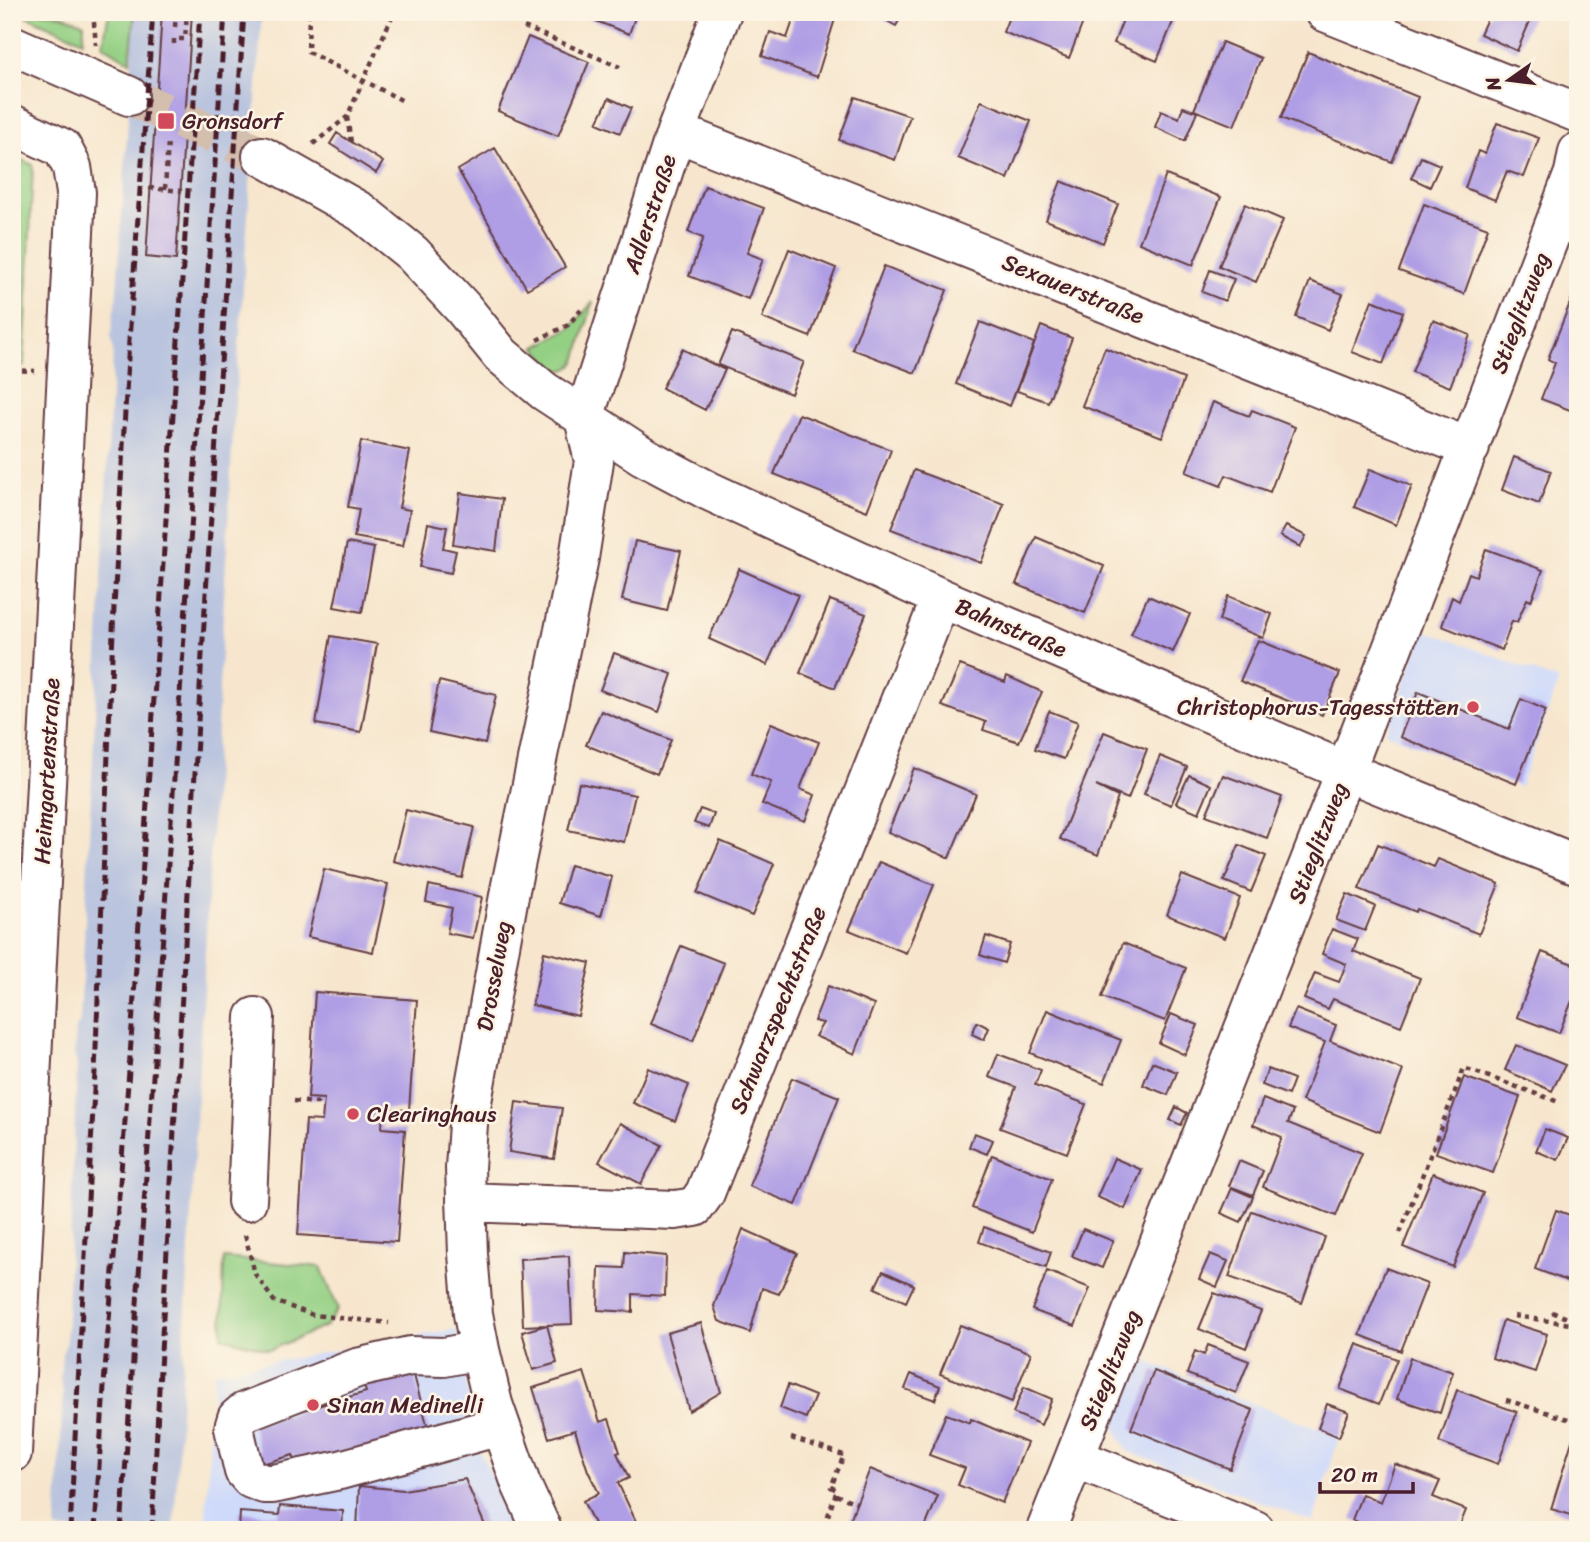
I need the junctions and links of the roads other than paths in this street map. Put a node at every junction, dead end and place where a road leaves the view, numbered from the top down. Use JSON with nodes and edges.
{"nodes":[{"id":1,"x":722,"y":12,"type":"edge"},
{"id":2,"x":1325,"y":12,"type":"edge"},
{"id":3,"x":12,"y":45,"type":"edge"},
{"id":4,"x":129,"y":96,"type":"tunnel mouth"},
{"id":5,"x":1578,"y":113,"type":"edge"},
{"id":6,"x":12,"y":124,"type":"edge"},
{"id":7,"x":676,"y":132,"type":"junction"},
{"id":8,"x":1578,"y":152,"type":"edge"},
{"id":9,"x":262,"y":156,"type":"tunnel mouth"},
{"id":10,"x":584,"y":418,"type":"junction"},
{"id":11,"x":1469,"y":448,"type":"junction"},
{"id":12,"x":941,"y":598,"type":"junction"},
{"id":13,"x":1345,"y":771,"type":"junction"},
{"id":14,"x":1578,"y":865,"type":"edge"},
{"id":15,"x":255,"y":1017,"type":"dead end"},
{"id":16,"x":247,"y":1201,"type":"road end"},
{"id":17,"x":466,"y":1202,"type":"junction"},
{"id":18,"x":480,"y":1350,"type":"junction"},
{"id":19,"x":500,"y":1426,"type":"junction"},
{"id":20,"x":12,"y":1453,"type":"edge"},
{"id":21,"x":1075,"y":1458,"type":"junction"},
{"id":22,"x":542,"y":1530,"type":"edge"},
{"id":23,"x":1046,"y":1530,"type":"edge"},
{"id":24,"x":1255,"y":1530,"type":"edge"}],
"edges":[{"from":1,"to":7,"type":"street","name":"Adlerstraße"},
{"from":2,"to":5,"type":"street"},
{"from":3,"to":4,"type":"street"},
{"from":6,"to":20,"type":"street","name":"Heimgartenstraße"},
{"from":7,"to":10,"type":"street","name":"Adlerstraße"},
{"from":7,"to":11,"type":"street","name":"Sexauerstraße"},
{"from":8,"to":11,"type":"street","name":"Stieglitzweg"},
{"from":9,"to":10,"type":"street","name":"Bahnstraße"},
{"from":10,"to":12,"type":"street","name":"Bahnstraße"},
{"from":10,"to":17,"type":"street","name":"Drosselweg"},
{"from":11,"to":13,"type":"street","name":"Stieglitzweg"},
{"from":12,"to":13,"type":"street","name":"Bahnstraße"},
{"from":12,"to":17,"type":"street","name":"Schwarzspechtstraße"},
{"from":13,"to":14,"type":"street","name":"Bahnstraße"},
{"from":13,"to":21,"type":"street","name":"Stieglitzweg"},
{"from":15,"to":16,"type":"street"},
{"from":17,"to":18,"type":"street","name":"Drosselweg"},
{"from":18,"to":19,"type":"street","name":"Drosselweg"},
{"from":18,"to":19,"type":"street"},
{"from":19,"to":22,"type":"street","name":"Drosselweg"},
{"from":21,"to":23,"type":"street","name":"Stieglitzweg"},
{"from":21,"to":24,"type":"street"}]}
